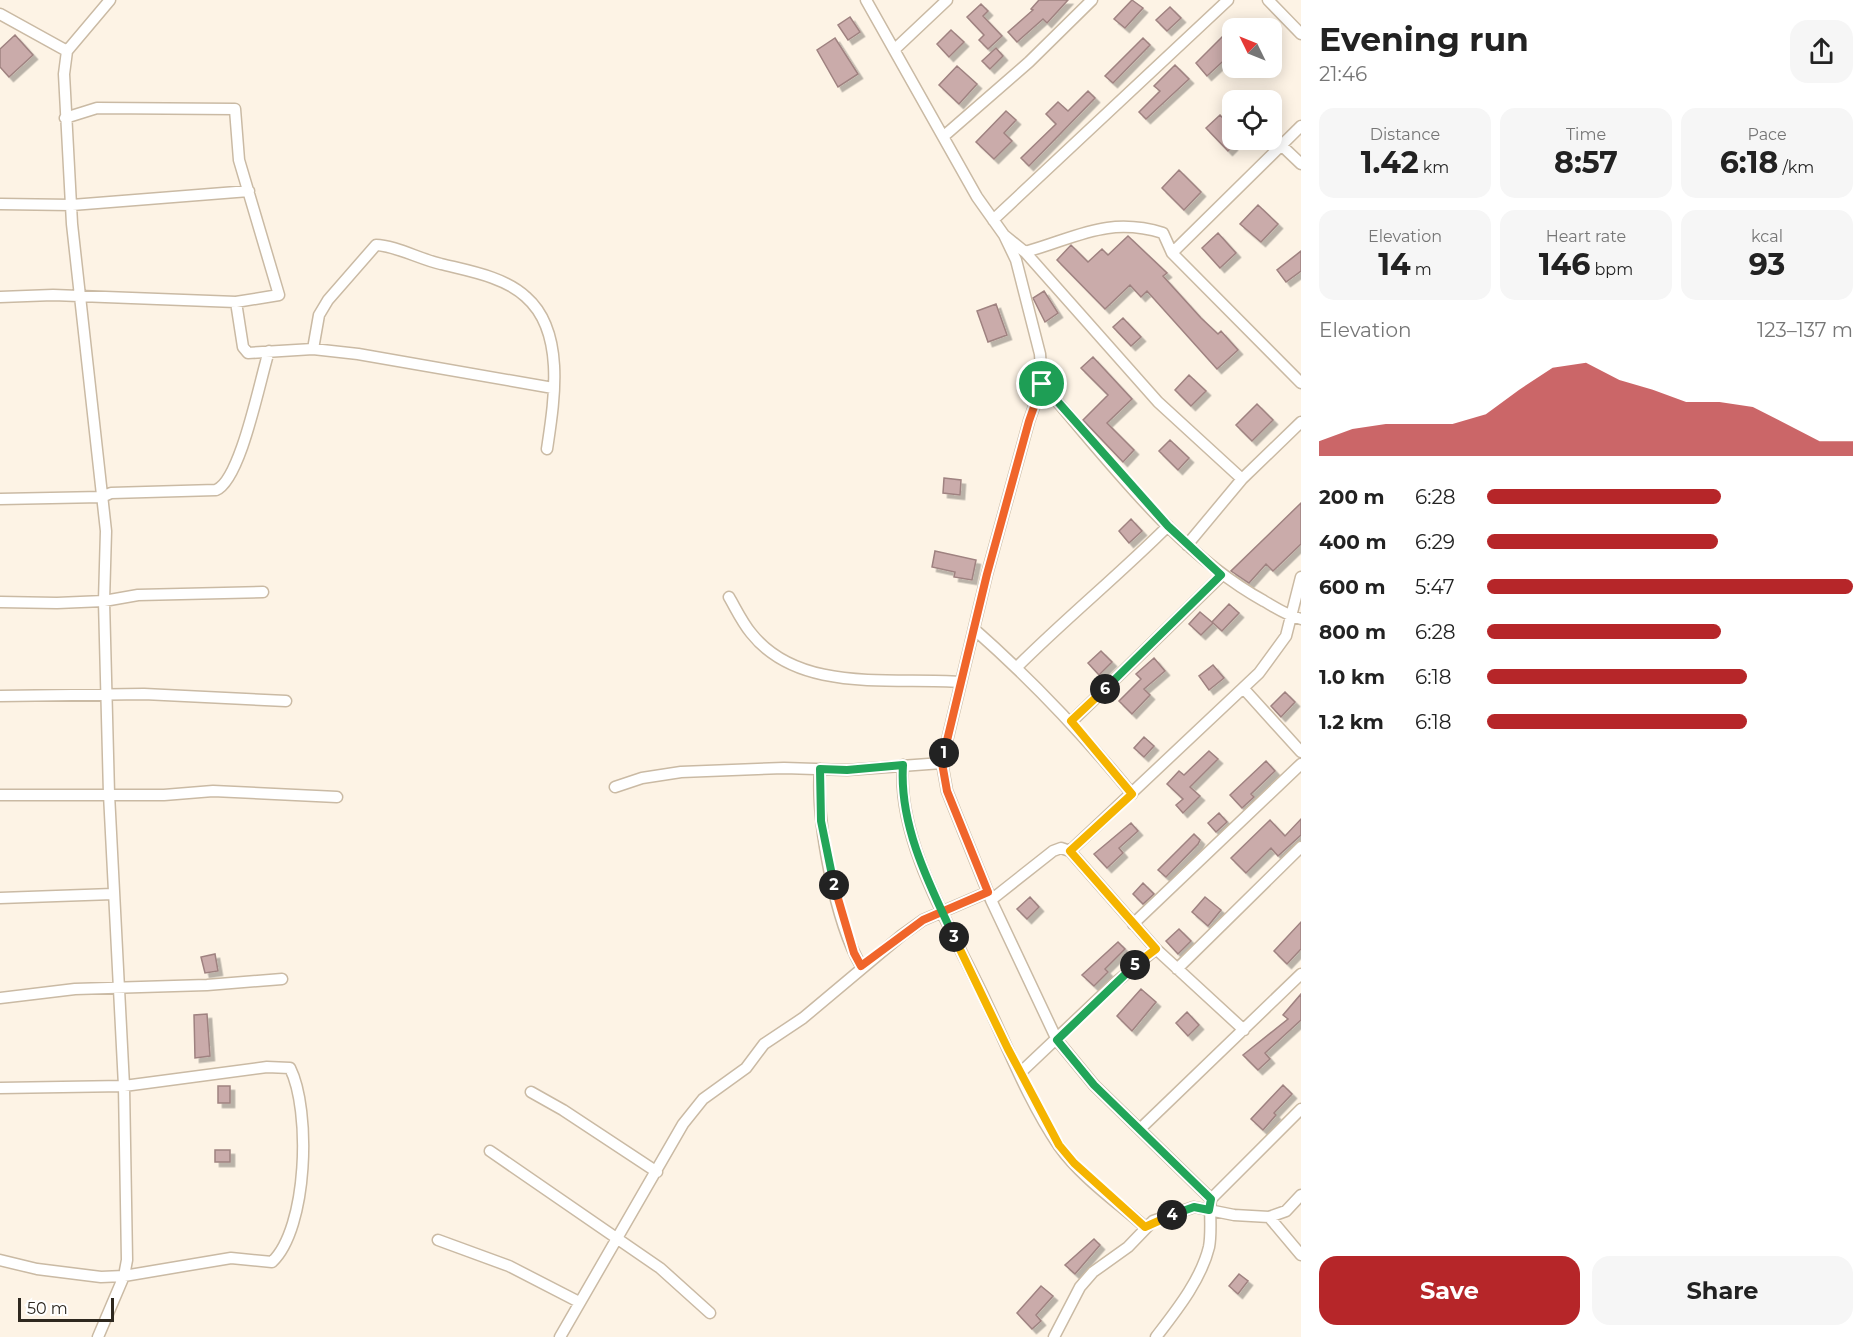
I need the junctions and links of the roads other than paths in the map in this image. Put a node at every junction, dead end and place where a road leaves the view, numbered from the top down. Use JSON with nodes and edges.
{"nodes":[{"id":1,"x":110,"y":0,"type":"edge"},
{"id":2,"x":866,"y":0,"type":"edge"},
{"id":3,"x":946,"y":0,"type":"edge"},
{"id":4,"x":1092,"y":0,"type":"edge"},
{"id":5,"x":1228,"y":0,"type":"edge"},
{"id":6,"x":1268,"y":0,"type":"edge"},
{"id":7,"x":0,"y":14,"type":"edge"},
{"id":8,"x":1301,"y":34,"type":"edge"},
{"id":9,"x":894,"y":50,"type":"junction"},
{"id":10,"x":67,"y":51,"type":"junction"},
{"id":11,"x":65,"y":118,"type":"junction"},
{"id":12,"x":1301,"y":126,"type":"edge"},
{"id":13,"x":944,"y":136,"type":"junction"},
{"id":14,"x":1282,"y":142,"type":"edge"},
{"id":15,"x":1282,"y":146,"type":"edge"},
{"id":16,"x":1274,"y":150,"type":"edge"},
{"id":17,"x":1301,"y":164,"type":"edge"},
{"id":18,"x":249,"y":191,"type":"junction"},
{"id":19,"x":0,"y":204,"type":"edge"},
{"id":20,"x":72,"y":205,"type":"junction"},
{"id":21,"x":993,"y":220,"type":"junction"},
{"id":22,"x":1004,"y":235,"type":"junction"},
{"id":23,"x":1025,"y":252,"type":"junction"},
{"id":24,"x":1172,"y":253,"type":"junction"},
{"id":25,"x":0,"y":297,"type":"edge"},
{"id":26,"x":81,"y":297,"type":"junction"},
{"id":27,"x":236,"y":302,"type":"junction"},
{"id":28,"x":313,"y":349,"type":"junction"},
{"id":29,"x":269,"y":351,"type":"junction"},
{"id":30,"x":1301,"y":383,"type":"edge"},
{"id":31,"x":1042,"y":384,"type":"junction"},
{"id":32,"x":553,"y":388,"type":"junction"},
{"id":33,"x":1301,"y":422,"type":"edge"},
{"id":34,"x":547,"y":449,"type":"dead end"},
{"id":35,"x":1242,"y":479,"type":"junction"},
{"id":36,"x":102,"y":497,"type":"junction"},
{"id":37,"x":0,"y":499,"type":"edge"},
{"id":38,"x":1168,"y":526,"type":"junction"},
{"id":39,"x":1187,"y":545,"type":"junction"},
{"id":40,"x":1221,"y":575,"type":"junction"},
{"id":41,"x":1301,"y":578,"type":"edge"},
{"id":42,"x":263,"y":592,"type":"dead end"},
{"id":43,"x":729,"y":597,"type":"dead end"},
{"id":44,"x":104,"y":601,"type":"junction"},
{"id":45,"x":0,"y":602,"type":"edge"},
{"id":46,"x":1297,"y":618,"type":"edge"},
{"id":47,"x":974,"y":629,"type":"junction"},
{"id":48,"x":1017,"y":667,"type":"junction"},
{"id":49,"x":960,"y":682,"type":"junction"},
{"id":50,"x":1244,"y":690,"type":"junction"},
{"id":51,"x":107,"y":695,"type":"junction"},
{"id":52,"x":0,"y":696,"type":"edge"},
{"id":53,"x":286,"y":701,"type":"dead end"},
{"id":54,"x":1071,"y":721,"type":"junction"},
{"id":55,"x":1301,"y":752,"type":"edge"},
{"id":56,"x":942,"y":763,"type":"junction"},
{"id":57,"x":1301,"y":764,"type":"edge"},
{"id":58,"x":903,"y":765,"type":"junction"},
{"id":59,"x":820,"y":769,"type":"junction"},
{"id":60,"x":615,"y":787,"type":"dead end"},
{"id":61,"x":109,"y":794,"type":"junction"},
{"id":62,"x":1132,"y":794,"type":"junction"},
{"id":63,"x":0,"y":795,"type":"edge"},
{"id":64,"x":337,"y":797,"type":"dead end"},
{"id":65,"x":1301,"y":847,"type":"edge"},
{"id":66,"x":1070,"y":851,"type":"junction"},
{"id":67,"x":113,"y":894,"type":"junction"},
{"id":68,"x":990,"y":896,"type":"junction"},
{"id":69,"x":0,"y":898,"type":"edge"},
{"id":70,"x":942,"y":912,"type":"junction"},
{"id":71,"x":1133,"y":924,"type":"junction"},
{"id":72,"x":1156,"y":949,"type":"junction"},
{"id":73,"x":861,"y":966,"type":"junction"},
{"id":74,"x":1178,"y":969,"type":"junction"},
{"id":75,"x":1301,"y":974,"type":"edge"},
{"id":76,"x":282,"y":979,"type":"dead end"},
{"id":77,"x":117,"y":988,"type":"junction"},
{"id":78,"x":0,"y":998,"type":"edge"},
{"id":79,"x":1244,"y":1030,"type":"junction"},
{"id":80,"x":1057,"y":1040,"type":"junction"},
{"id":81,"x":1020,"y":1072,"type":"junction"},
{"id":82,"x":124,"y":1086,"type":"junction"},
{"id":83,"x":0,"y":1088,"type":"edge"},
{"id":84,"x":531,"y":1092,"type":"dead end"},
{"id":85,"x":1301,"y":1109,"type":"edge"},
{"id":86,"x":1140,"y":1129,"type":"junction"},
{"id":87,"x":490,"y":1151,"type":"dead end"},
{"id":88,"x":657,"y":1172,"type":"junction"},
{"id":89,"x":1301,"y":1196,"type":"edge"},
{"id":90,"x":1210,"y":1205,"type":"junction"},
{"id":91,"x":1269,"y":1217,"type":"junction"},
{"id":92,"x":1145,"y":1227,"type":"junction"},
{"id":93,"x":617,"y":1237,"type":"junction"},
{"id":94,"x":438,"y":1240,"type":"dead end"},
{"id":95,"x":1301,"y":1255,"type":"edge"},
{"id":96,"x":0,"y":1260,"type":"edge"},
{"id":97,"x":124,"y":1276,"type":"junction"},
{"id":98,"x":579,"y":1302,"type":"junction"},
{"id":99,"x":710,"y":1313,"type":"dead end"},
{"id":100,"x":98,"y":1337,"type":"edge"},
{"id":101,"x":560,"y":1337,"type":"edge"},
{"id":102,"x":1054,"y":1337,"type":"edge"},
{"id":103,"x":1156,"y":1337,"type":"edge"}],
"edges":[{"from":1,"to":10,"type":"street"},
{"from":2,"to":9,"type":"street"},
{"from":3,"to":9,"type":"street"},
{"from":4,"to":13,"type":"street"},
{"from":5,"to":21,"type":"street"},
{"from":6,"to":8,"type":"street"},
{"from":7,"to":10,"type":"street"},
{"from":9,"to":13,"type":"street"},
{"from":10,"to":11,"type":"street"},
{"from":11,"to":18,"type":"street"},
{"from":11,"to":20,"type":"street"},
{"from":12,"to":14,"type":"street"},
{"from":13,"to":21,"type":"street"},
{"from":15,"to":17,"type":"street"},
{"from":16,"to":24,"type":"street"},
{"from":18,"to":20,"type":"street"},
{"from":18,"to":27,"type":"street"},
{"from":19,"to":20,"type":"street"},
{"from":20,"to":26,"type":"street"},
{"from":21,"to":22,"type":"street"},
{"from":22,"to":23,"type":"street"},
{"from":22,"to":31,"type":"street"},
{"from":23,"to":24,"type":"street"},
{"from":23,"to":35,"type":"street"},
{"from":24,"to":30,"type":"street"},
{"from":25,"to":26,"type":"street"},
{"from":26,"to":27,"type":"street"},
{"from":26,"to":36,"type":"street"},
{"from":27,"to":29,"type":"street"},
{"from":28,"to":29,"type":"street"},
{"from":28,"to":32,"type":"street"},
{"from":28,"to":32,"type":"street"},
{"from":29,"to":36,"type":"street"},
{"from":31,"to":38,"type":"street"},
{"from":31,"to":47,"type":"street"},
{"from":32,"to":34,"type":"street"},
{"from":33,"to":35,"type":"street"},
{"from":35,"to":39,"type":"street"},
{"from":36,"to":37,"type":"street"},
{"from":36,"to":44,"type":"street"},
{"from":38,"to":39,"type":"street"},
{"from":38,"to":48,"type":"street"},
{"from":39,"to":40,"type":"street"},
{"from":40,"to":46,"type":"street"},
{"from":40,"to":54,"type":"street"},
{"from":41,"to":46,"type":"street"},
{"from":42,"to":44,"type":"street"},
{"from":43,"to":49,"type":"street"},
{"from":44,"to":45,"type":"street"},
{"from":44,"to":51,"type":"street"},
{"from":46,"to":50,"type":"street"},
{"from":47,"to":48,"type":"street"},
{"from":47,"to":49,"type":"street"},
{"from":48,"to":54,"type":"street"},
{"from":49,"to":56,"type":"street"},
{"from":50,"to":55,"type":"street"},
{"from":50,"to":62,"type":"street"},
{"from":51,"to":52,"type":"street"},
{"from":51,"to":53,"type":"street"},
{"from":51,"to":61,"type":"street"},
{"from":54,"to":62,"type":"street"},
{"from":56,"to":58,"type":"street"},
{"from":56,"to":68,"type":"street"},
{"from":57,"to":71,"type":"street"},
{"from":58,"to":59,"type":"street"},
{"from":58,"to":70,"type":"street"},
{"from":59,"to":60,"type":"street"},
{"from":59,"to":73,"type":"street"},
{"from":61,"to":63,"type":"street"},
{"from":61,"to":64,"type":"street"},
{"from":61,"to":67,"type":"street"},
{"from":62,"to":66,"type":"street"},
{"from":65,"to":74,"type":"street"},
{"from":66,"to":68,"type":"street"},
{"from":66,"to":71,"type":"street"},
{"from":67,"to":69,"type":"street"},
{"from":67,"to":77,"type":"street"},
{"from":68,"to":70,"type":"street"},
{"from":68,"to":80,"type":"street"},
{"from":70,"to":73,"type":"street"},
{"from":70,"to":81,"type":"street"},
{"from":71,"to":72,"type":"street"},
{"from":72,"to":74,"type":"street"},
{"from":72,"to":80,"type":"street"},
{"from":73,"to":88,"type":"street"},
{"from":74,"to":79,"type":"street"},
{"from":75,"to":79,"type":"street"},
{"from":76,"to":77,"type":"street"},
{"from":77,"to":78,"type":"street"},
{"from":77,"to":82,"type":"street"},
{"from":79,"to":86,"type":"street"},
{"from":80,"to":81,"type":"street"},
{"from":80,"to":86,"type":"street"},
{"from":81,"to":92,"type":"street"},
{"from":82,"to":83,"type":"street"},
{"from":82,"to":97,"type":"street"},
{"from":82,"to":97,"type":"street"},
{"from":84,"to":88,"type":"street"},
{"from":85,"to":90,"type":"street"},
{"from":86,"to":90,"type":"street"},
{"from":87,"to":93,"type":"street"},
{"from":88,"to":93,"type":"street"},
{"from":89,"to":91,"type":"street"},
{"from":90,"to":91,"type":"street"},
{"from":90,"to":92,"type":"street"},
{"from":90,"to":103,"type":"street"},
{"from":91,"to":95,"type":"street"},
{"from":92,"to":102,"type":"street"},
{"from":93,"to":98,"type":"street"},
{"from":93,"to":99,"type":"street"},
{"from":94,"to":98,"type":"street"},
{"from":96,"to":97,"type":"street"},
{"from":97,"to":100,"type":"street"},
{"from":98,"to":101,"type":"street"}]}
